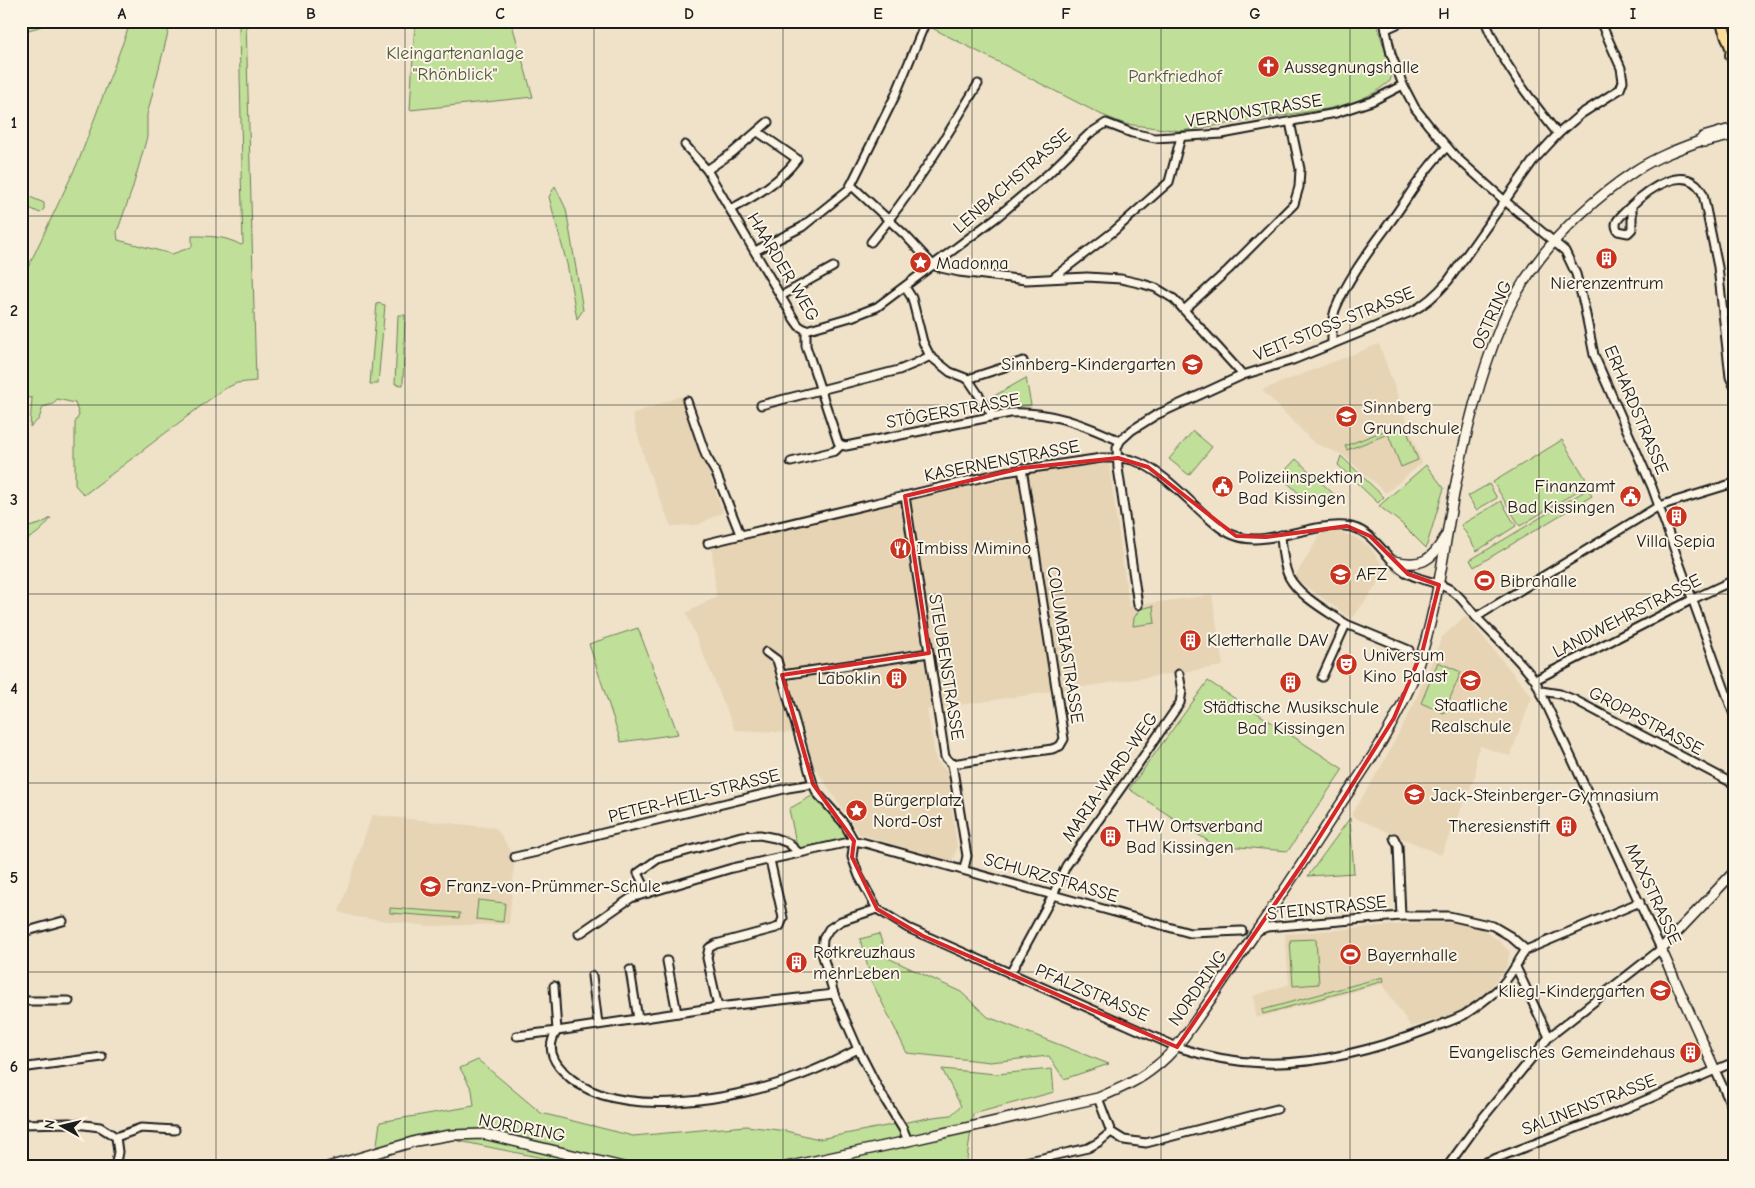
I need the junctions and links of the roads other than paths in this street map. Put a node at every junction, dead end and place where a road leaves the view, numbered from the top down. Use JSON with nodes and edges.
{"nodes":[{"id":1,"x":926,"y":21,"type":"edge"},
{"id":2,"x":1384,"y":21,"type":"edge"},
{"id":3,"x":1404,"y":21,"type":"edge"},
{"id":4,"x":1485,"y":21,"type":"edge"},
{"id":5,"x":1600,"y":21,"type":"edge"},
{"id":6,"x":1721,"y":21,"type":"edge"},
{"id":7,"x":1386,"y":29,"type":"junction"},
{"id":8,"x":1732,"y":46,"type":"edge"},
{"id":9,"x":1734,"y":61,"type":"edge"},
{"id":10,"x":978,"y":84,"type":"dead end"},
{"id":11,"x":1403,"y":85,"type":"junction"},
{"id":12,"x":768,"y":122,"type":"dead end"},
{"id":13,"x":1290,"y":122,"type":"junction"},
{"id":14,"x":1106,"y":123,"type":"joint"},
{"id":15,"x":1734,"y":128,"type":"edge"},
{"id":16,"x":758,"y":132,"type":"junction"},
{"id":17,"x":1558,"y":134,"type":"junction"},
{"id":18,"x":1734,"y":136,"type":"edge"},
{"id":19,"x":1181,"y":137,"type":"junction"},
{"id":20,"x":1700,"y":141,"type":"junction"},
{"id":21,"x":685,"y":145,"type":"dead end"},
{"id":22,"x":1447,"y":147,"type":"junction"},
{"id":23,"x":707,"y":170,"type":"junction"},
{"id":24,"x":851,"y":185,"type":"junction"},
{"id":25,"x":1505,"y":201,"type":"junction"},
{"id":26,"x":1632,"y":205,"type":"dead end"},
{"id":27,"x":731,"y":209,"type":"junction"},
{"id":28,"x":889,"y":220,"type":"junction"},
{"id":29,"x":1554,"y":240,"type":"junction"},
{"id":30,"x":871,"y":242,"type":"dead end"},
{"id":31,"x":755,"y":251,"type":"junction"},
{"id":32,"x":933,"y":265,"type":"junction"},
{"id":33,"x":833,"y":266,"type":"dead end"},
{"id":34,"x":1052,"y":278,"type":"junction"},
{"id":35,"x":905,"y":287,"type":"junction"},
{"id":36,"x":781,"y":296,"type":"junction"},
{"id":37,"x":1184,"y":310,"type":"junction"},
{"id":38,"x":806,"y":330,"type":"junction"},
{"id":39,"x":1332,"y":344,"type":"junction"},
{"id":40,"x":930,"y":356,"type":"junction"},
{"id":41,"x":1023,"y":361,"type":"dead end"},
{"id":42,"x":1243,"y":375,"type":"junction"},
{"id":43,"x":968,"y":379,"type":"junction"},
{"id":44,"x":1734,"y":386,"type":"edge"},
{"id":45,"x":822,"y":390,"type":"junction"},
{"id":46,"x":687,"y":401,"type":"dead end"},
{"id":47,"x":761,"y":405,"type":"dead end"},
{"id":48,"x":994,"y":416,"type":"junction"},
{"id":49,"x":1120,"y":441,"type":"junction"},
{"id":50,"x":841,"y":445,"type":"junction"},
{"id":51,"x":1118,"y":458,"type":"junction"},
{"id":52,"x":791,"y":462,"type":"dead end"},
{"id":53,"x":1022,"y":468,"type":"junction"},
{"id":54,"x":1734,"y":483,"type":"edge"},
{"id":55,"x":905,"y":496,"type":"junction"},
{"id":56,"x":1659,"y":506,"type":"junction"},
{"id":57,"x":1449,"y":530,"type":"junction"},
{"id":58,"x":740,"y":534,"type":"junction"},
{"id":59,"x":1281,"y":534,"type":"junction"},
{"id":60,"x":708,"y":543,"type":"dead end"},
{"id":61,"x":1393,"y":561,"type":"junction"},
{"id":62,"x":1734,"y":580,"type":"edge"},
{"id":63,"x":1439,"y":585,"type":"junction"},
{"id":64,"x":1693,"y":599,"type":"junction"},
{"id":65,"x":1138,"y":605,"type":"dead end"},
{"id":66,"x":1476,"y":617,"type":"junction"},
{"id":67,"x":1346,"y":624,"type":"junction"},
{"id":68,"x":1409,"y":650,"type":"dead end"},
{"id":69,"x":766,"y":652,"type":"dead end"},
{"id":70,"x":929,"y":653,"type":"junction"},
{"id":71,"x":1179,"y":674,"type":"dead end"},
{"id":72,"x":782,"y":675,"type":"junction"},
{"id":73,"x":1322,"y":677,"type":"dead end"},
{"id":74,"x":1535,"y":680,"type":"junction"},
{"id":75,"x":1541,"y":691,"type":"junction"},
{"id":76,"x":1734,"y":715,"type":"edge"},
{"id":77,"x":952,"y":764,"type":"junction"},
{"id":78,"x":813,"y":784,"type":"junction"},
{"id":79,"x":1734,"y":784,"type":"edge"},
{"id":80,"x":1394,"y":838,"type":"dead end"},
{"id":81,"x":854,"y":841,"type":"junction"},
{"id":82,"x":798,"y":852,"type":"junction"},
{"id":83,"x":515,"y":857,"type":"dead end"},
{"id":84,"x":770,"y":860,"type":"junction"},
{"id":85,"x":964,"y":869,"type":"junction"},
{"id":86,"x":1734,"y":872,"type":"edge"},
{"id":87,"x":648,"y":893,"type":"junction"},
{"id":88,"x":1053,"y":895,"type":"junction"},
{"id":89,"x":1640,"y":902,"type":"junction"},
{"id":90,"x":877,"y":909,"type":"junction"},
{"id":91,"x":1401,"y":916,"type":"junction"},
{"id":92,"x":63,"y":921,"type":"dead end"},
{"id":93,"x":21,"y":931,"type":"edge"},
{"id":94,"x":1242,"y":931,"type":"dead end"},
{"id":95,"x":1257,"y":931,"type":"junction"},
{"id":96,"x":579,"y":934,"type":"dead end"},
{"id":97,"x":1661,"y":949,"type":"junction"},
{"id":98,"x":1526,"y":950,"type":"junction"},
{"id":99,"x":667,"y":961,"type":"dead end"},
{"id":100,"x":1516,"y":967,"type":"junction"},
{"id":101,"x":630,"y":970,"type":"dead end"},
{"id":102,"x":1010,"y":974,"type":"junction"},
{"id":103,"x":592,"y":976,"type":"dead end"},
{"id":104,"x":554,"y":986,"type":"dead end"},
{"id":105,"x":834,"y":994,"type":"junction"},
{"id":106,"x":21,"y":1001,"type":"edge"},
{"id":107,"x":69,"y":1001,"type":"dead end"},
{"id":108,"x":718,"y":1007,"type":"junction"},
{"id":109,"x":677,"y":1013,"type":"junction"},
{"id":110,"x":638,"y":1019,"type":"junction"},
{"id":111,"x":598,"y":1024,"type":"junction"},
{"id":112,"x":557,"y":1031,"type":"junction"},
{"id":113,"x":517,"y":1036,"type":"dead end"},
{"id":114,"x":1549,"y":1038,"type":"junction"},
{"id":115,"x":1177,"y":1047,"type":"junction"},
{"id":116,"x":858,"y":1049,"type":"junction"},
{"id":117,"x":102,"y":1057,"type":"dead end"},
{"id":118,"x":1734,"y":1062,"type":"edge"},
{"id":119,"x":21,"y":1068,"type":"edge"},
{"id":120,"x":1715,"y":1070,"type":"junction"},
{"id":121,"x":1098,"y":1098,"type":"junction"},
{"id":122,"x":1278,"y":1109,"type":"dead end"},
{"id":123,"x":1734,"y":1111,"type":"edge"},
{"id":124,"x":21,"y":1124,"type":"edge"},
{"id":125,"x":176,"y":1130,"type":"dead end"},
{"id":126,"x":1111,"y":1132,"type":"junction"},
{"id":127,"x":116,"y":1137,"type":"junction"},
{"id":128,"x":908,"y":1141,"type":"junction"},
{"id":129,"x":115,"y":1167,"type":"edge"},
{"id":130,"x":328,"y":1167,"type":"edge"},
{"id":131,"x":623,"y":1167,"type":"edge"},
{"id":132,"x":786,"y":1167,"type":"edge"},
{"id":133,"x":1012,"y":1167,"type":"edge"},
{"id":134,"x":1447,"y":1167,"type":"edge"},
{"id":135,"x":1473,"y":1167,"type":"edge"}],
"edges":[{"from":1,"to":24,"type":"street"},
{"from":2,"to":7,"type":"street","name":"ERHARDSTRASSE"},
{"from":3,"to":7,"type":"street"},
{"from":4,"to":17,"type":"street"},
{"from":5,"to":17,"type":"street","name":"VEIT-STOSS-STRASSE"},
{"from":6,"to":8,"type":"main road"},
{"from":7,"to":11,"type":"street","name":"ERHARDSTRASSE"},
{"from":8,"to":9,"type":"main road"},
{"from":10,"to":28,"type":"street"},
{"from":11,"to":13,"type":"street","name":"VERNONSTRASSE"},
{"from":11,"to":22,"type":"street","name":"ERHARDSTRASSE"},
{"from":12,"to":16,"type":"street"},
{"from":13,"to":19,"type":"street","name":"VERNONSTRASSE"},
{"from":13,"to":37,"type":"street"},
{"from":14,"to":19,"type":"street","name":"VERNONSTRASSE"},
{"from":14,"to":32,"type":"street","name":"LENBACHSTRASSE"},
{"from":15,"to":20,"type":"main road","name":"OSTRING"},
{"from":16,"to":23,"type":"street"},
{"from":16,"to":27,"type":"street"},
{"from":17,"to":25,"type":"street","name":"VEIT-STOSS-STRASSE"},
{"from":18,"to":20,"type":"main road","name":"OSTRING"},
{"from":19,"to":34,"type":"street"},
{"from":20,"to":29,"type":"main road","name":"OSTRING"},
{"from":21,"to":23,"type":"street","name":"HAARDER WEG"},
{"from":22,"to":25,"type":"street","name":"ERHARDSTRASSE"},
{"from":22,"to":39,"type":"street"},
{"from":23,"to":27,"type":"street","name":"HAARDER WEG"},
{"from":24,"to":28,"type":"street"},
{"from":24,"to":31,"type":"street"},
{"from":25,"to":29,"type":"street","name":"ERHARDSTRASSE"},
{"from":25,"to":39,"type":"street","name":"VEIT-STOSS-STRASSE"},
{"from":26,"to":44,"type":"street"},
{"from":27,"to":31,"type":"street","name":"HAARDER WEG"},
{"from":28,"to":30,"type":"street"},
{"from":28,"to":32,"type":"street"},
{"from":29,"to":56,"type":"street","name":"ERHARDSTRASSE"},
{"from":29,"to":57,"type":"main road","name":"OSTRING"},
{"from":31,"to":36,"type":"street","name":"HAARDER WEG"},
{"from":32,"to":34,"type":"street"},
{"from":32,"to":35,"type":"street","name":"LENBACHSTRASSE"},
{"from":33,"to":36,"type":"street"},
{"from":34,"to":37,"type":"street"},
{"from":35,"to":38,"type":"street","name":"LENBACHSTRASSE"},
{"from":35,"to":40,"type":"street"},
{"from":36,"to":38,"type":"street","name":"HAARDER WEG"},
{"from":37,"to":42,"type":"street"},
{"from":38,"to":45,"type":"street","name":"HAARDER WEG"},
{"from":39,"to":42,"type":"street","name":"VEIT-STOSS-STRASSE"},
{"from":40,"to":43,"type":"street"},
{"from":40,"to":45,"type":"street"},
{"from":41,"to":43,"type":"street"},
{"from":42,"to":49,"type":"street"},
{"from":43,"to":48,"type":"street"},
{"from":45,"to":47,"type":"street"},
{"from":45,"to":50,"type":"street","name":"HAARDER WEG"},
{"from":46,"to":58,"type":"street"},
{"from":48,"to":49,"type":"street","name":"STÖGERSTRASSE"},
{"from":48,"to":50,"type":"street","name":"STÖGERSTRASSE"},
{"from":49,"to":51,"type":"street"},
{"from":50,"to":52,"type":"street","name":"STÖGERSTRASSE"},
{"from":51,"to":53,"type":"street","name":"KASERNENSTRASSE"},
{"from":51,"to":59,"type":"street","name":"KASERNENSTRASSE"},
{"from":51,"to":65,"type":"street"},
{"from":53,"to":55,"type":"street","name":"KASERNENSTRASSE"},
{"from":53,"to":77,"type":"street","name":"COLUMBIASTRASSE"},
{"from":54,"to":56,"type":"street"},
{"from":55,"to":58,"type":"street","name":"KASERNENSTRASSE"},
{"from":55,"to":70,"type":"street","name":"STEUBENSTRASSE"},
{"from":56,"to":64,"type":"street","name":"ERHARDSTRASSE"},
{"from":56,"to":66,"type":"street"},
{"from":57,"to":61,"type":"main road"},
{"from":57,"to":63,"type":"main road","name":"OSTRING"},
{"from":58,"to":60,"type":"street","name":"KASERNENSTRASSE"},
{"from":59,"to":61,"type":"street","name":"KASERNENSTRASSE"},
{"from":59,"to":67,"type":"street"},
{"from":61,"to":63,"type":"street","name":"KASERNENSTRASSE"},
{"from":62,"to":64,"type":"street","name":"LANDWEHRSTRASSE"},
{"from":63,"to":66,"type":"street","name":"KASERNENSTRASSE"},
{"from":63,"to":95,"type":"main road","name":"NORDRING"},
{"from":64,"to":74,"type":"street","name":"LANDWEHRSTRASSE"},
{"from":64,"to":76,"type":"street","name":"ERHARDSTRASSE"},
{"from":66,"to":74,"type":"street","name":"MAXSTRASSE"},
{"from":67,"to":68,"type":"street"},
{"from":67,"to":73,"type":"street"},
{"from":69,"to":72,"type":"street"},
{"from":70,"to":72,"type":"street"},
{"from":70,"to":77,"type":"street","name":"STEUBENSTRASSE"},
{"from":71,"to":88,"type":"street","name":"MARIA-WARD-WEG"},
{"from":72,"to":78,"type":"street"},
{"from":74,"to":75,"type":"street","name":"MAXSTRASSE"},
{"from":75,"to":79,"type":"street","name":"GROPPSTRASSE"},
{"from":75,"to":89,"type":"street","name":"MAXSTRASSE"},
{"from":77,"to":85,"type":"street","name":"STEUBENSTRASSE"},
{"from":78,"to":81,"type":"street"},
{"from":78,"to":83,"type":"street","name":"PETER-HEIL-STRASSE"},
{"from":80,"to":91,"type":"street","name":"STEINSTRASSE"},
{"from":81,"to":82,"type":"street"},
{"from":81,"to":85,"type":"street","name":"SCHURZSTRASSE"},
{"from":81,"to":90,"type":"street","name":"PFALZSTRASSE"},
{"from":82,"to":84,"type":"street"},
{"from":82,"to":87,"type":"street"},
{"from":84,"to":87,"type":"street"},
{"from":84,"to":108,"type":"street"},
{"from":85,"to":88,"type":"street","name":"SCHURZSTRASSE"},
{"from":86,"to":97,"type":"main road"},
{"from":87,"to":96,"type":"street"},
{"from":88,"to":94,"type":"street","name":"SCHURZSTRASSE"},
{"from":88,"to":102,"type":"street","name":"MARIA-WARD-WEG"},
{"from":89,"to":97,"type":"street","name":"MAXSTRASSE"},
{"from":89,"to":98,"type":"street"},
{"from":90,"to":102,"type":"street","name":"PFALZSTRASSE"},
{"from":90,"to":105,"type":"street"},
{"from":91,"to":95,"type":"street","name":"STEINSTRASSE"},
{"from":91,"to":98,"type":"street","name":"STEINSTRASSE"},
{"from":92,"to":93,"type":"street"},
{"from":95,"to":115,"type":"main road","name":"NORDRING"},
{"from":97,"to":114,"type":"street"},
{"from":97,"to":120,"type":"main road","name":"MAXSTRASSE"},
{"from":98,"to":100,"type":"street","name":"PFALZSTRASSE"},
{"from":99,"to":109,"type":"street"},
{"from":100,"to":114,"type":"street"},
{"from":100,"to":115,"type":"street","name":"PFALZSTRASSE"},
{"from":101,"to":110,"type":"street"},
{"from":102,"to":115,"type":"street","name":"PFALZSTRASSE"},
{"from":103,"to":111,"type":"street"},
{"from":104,"to":112,"type":"street"},
{"from":105,"to":108,"type":"street"},
{"from":105,"to":116,"type":"street"},
{"from":106,"to":107,"type":"street"},
{"from":108,"to":109,"type":"street"},
{"from":109,"to":110,"type":"street"},
{"from":110,"to":111,"type":"street"},
{"from":111,"to":112,"type":"street"},
{"from":112,"to":113,"type":"street"},
{"from":112,"to":116,"type":"street"},
{"from":114,"to":134,"type":"street"},
{"from":115,"to":121,"type":"main road","name":"NORDRING"},
{"from":116,"to":128,"type":"street"},
{"from":117,"to":119,"type":"street"},
{"from":118,"to":120,"type":"street","name":"SALINENSTRASSE"},
{"from":120,"to":123,"type":"street","name":"MAXSTRASSE"},
{"from":120,"to":135,"type":"street","name":"SALINENSTRASSE"},
{"from":121,"to":126,"type":"street"},
{"from":121,"to":128,"type":"main road","name":"NORDRING"},
{"from":122,"to":126,"type":"street"},
{"from":124,"to":127,"type":"street"},
{"from":125,"to":127,"type":"street"},
{"from":126,"to":133,"type":"street"},
{"from":127,"to":129,"type":"street"},
{"from":128,"to":132,"type":"main road","name":"NORDRING"},
{"from":130,"to":131,"type":"main road","name":"NORDRING"}]}
